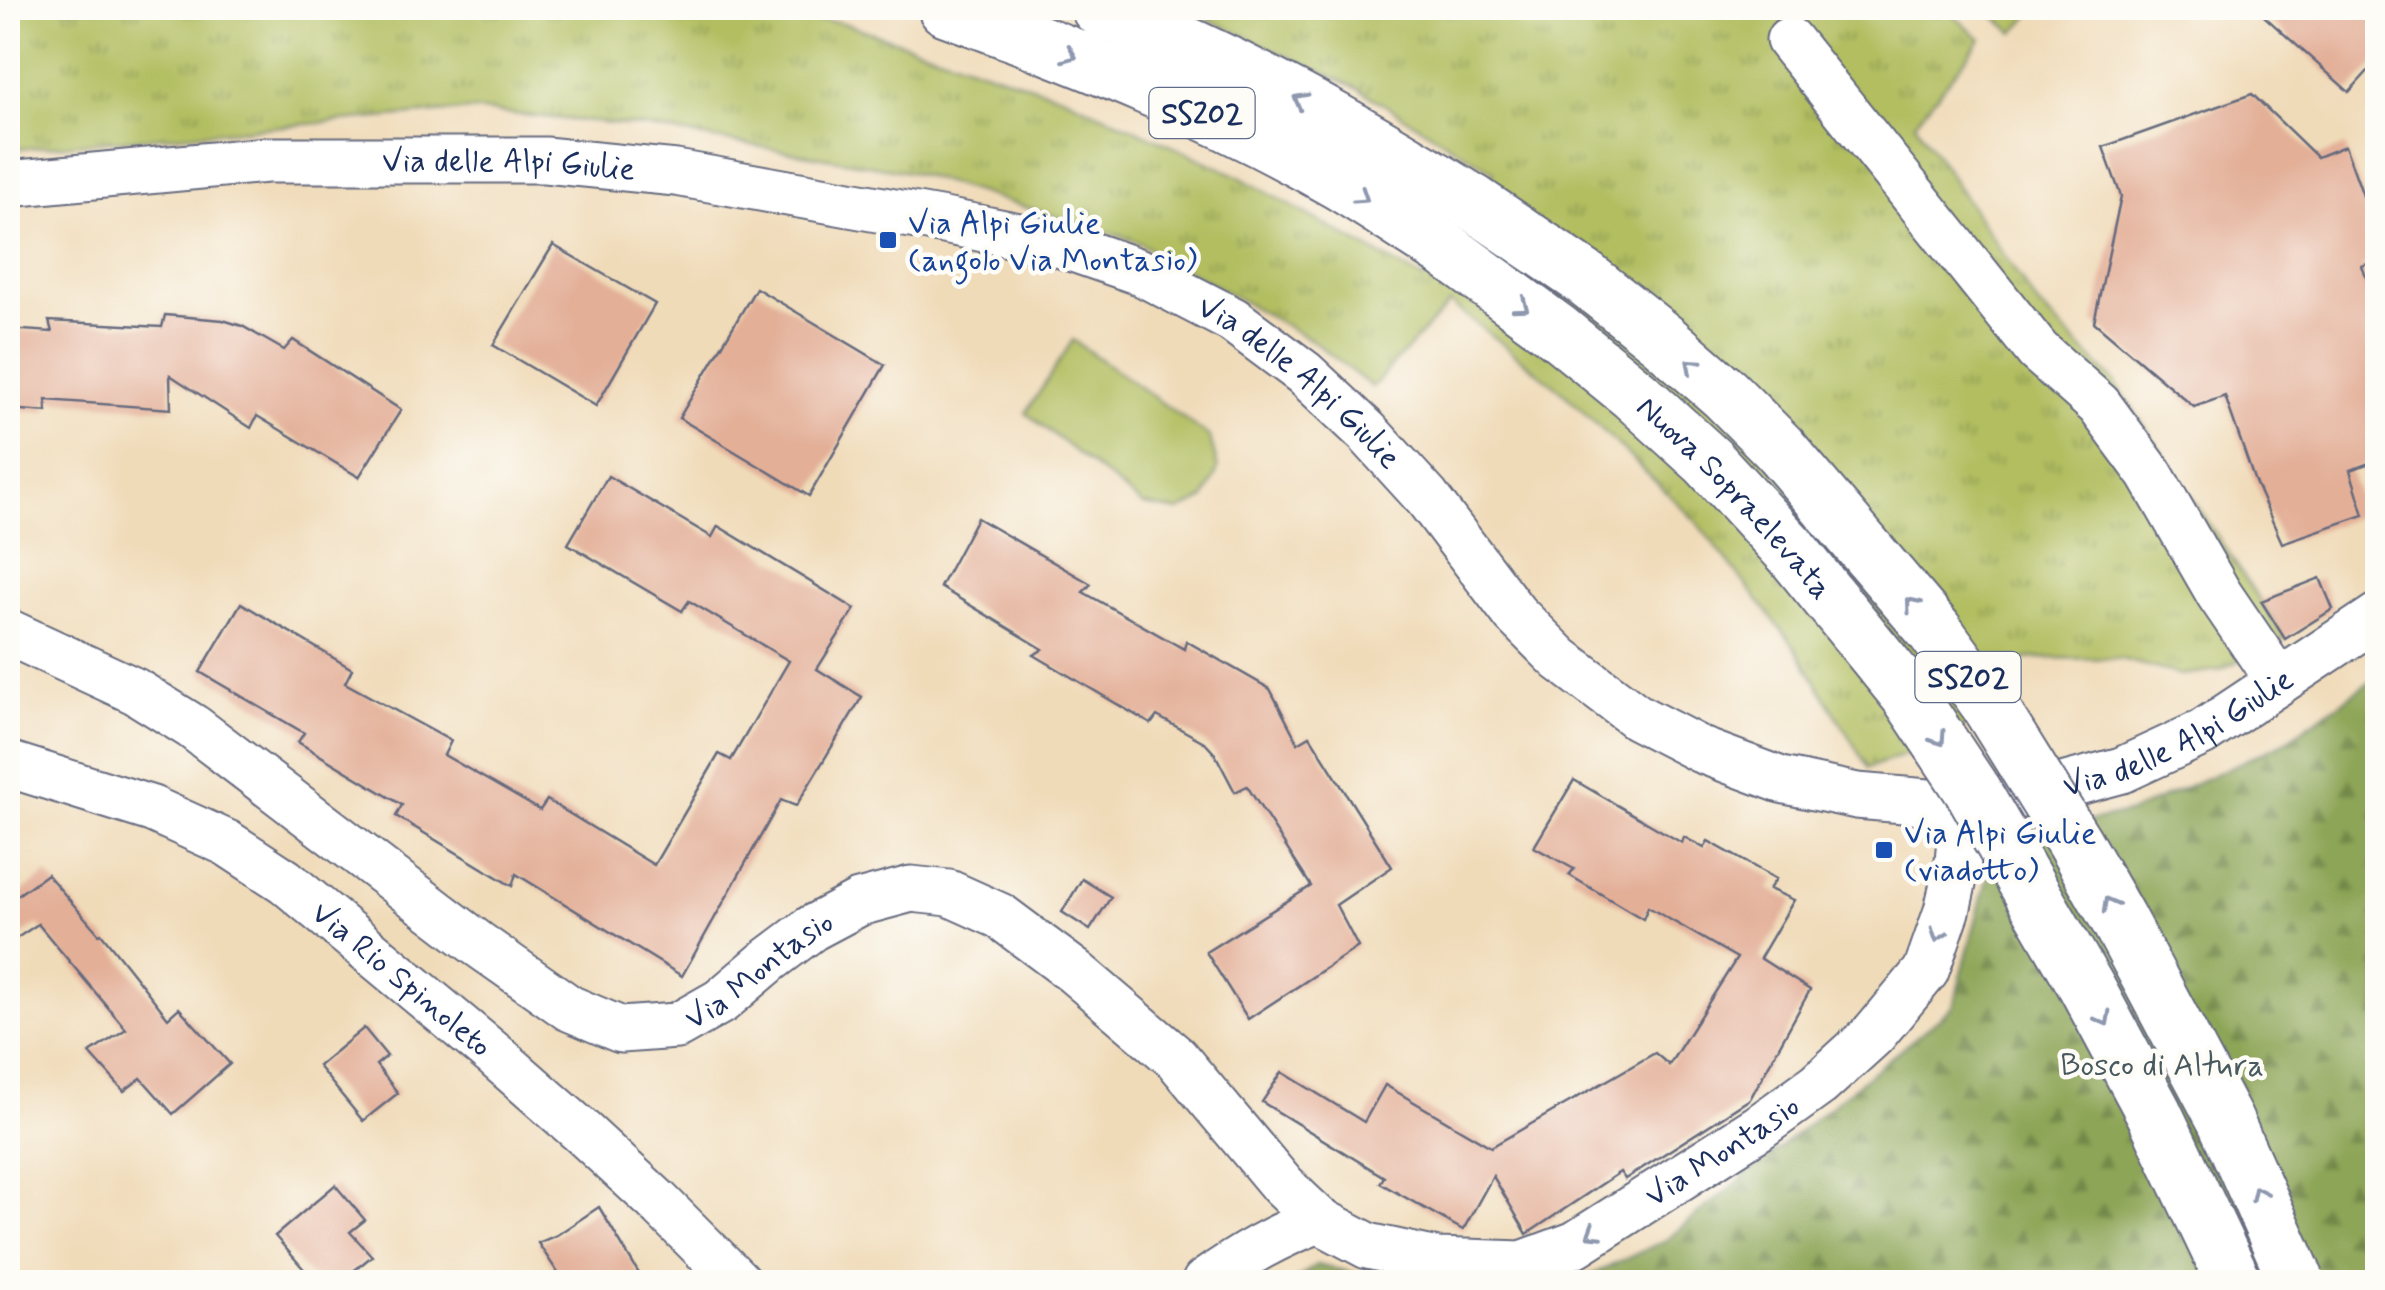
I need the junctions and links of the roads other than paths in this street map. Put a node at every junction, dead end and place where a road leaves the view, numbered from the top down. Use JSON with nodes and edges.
{"nodes":[{"id":1,"x":946,"y":8,"type":"edge"},
{"id":2,"x":1099,"y":8,"type":"edge"},
{"id":3,"x":1789,"y":40,"type":"dead end"},
{"id":4,"x":8,"y":184,"type":"edge"},
{"id":5,"x":2378,"y":616,"type":"edge"},
{"id":6,"x":8,"y":632,"type":"edge"},
{"id":7,"x":2279,"y":682,"type":"junction"},
{"id":8,"x":8,"y":764,"type":"edge"},
{"id":9,"x":1963,"y":806,"type":"junction"},
{"id":10,"x":1320,"y":1220,"type":"junction"},
{"id":11,"x":738,"y":1282,"type":"edge"},
{"id":12,"x":1205,"y":1282,"type":"edge"},
{"id":13,"x":2234,"y":1282,"type":"edge"},
{"id":14,"x":2297,"y":1282,"type":"edge"}],
"edges":[{"from":1,"to":13,"type":"highway","name":"Nuova Sopraelevata","number":"SS202","one_way":true,"bridge":true},
{"from":14,"to":2,"type":"highway","name":"Nuova Sopraelevata","number":"SS202","one_way":true,"bridge":true},
{"from":3,"to":7,"type":"street"},
{"from":4,"to":9,"type":"street","name":"Via delle Alpi Giulie"},
{"from":5,"to":7,"type":"street","name":"Via delle Alpi Giulie"},
{"from":6,"to":10,"type":"street","name":"Via Montasio"},
{"from":7,"to":9,"type":"street","name":"Via delle Alpi Giulie"},
{"from":8,"to":11,"type":"street","name":"Via Rio Spinoleto"},
{"from":9,"to":10,"type":"street","name":"Via Montasio","one_way":true},
{"from":10,"to":12,"type":"street"}]}
